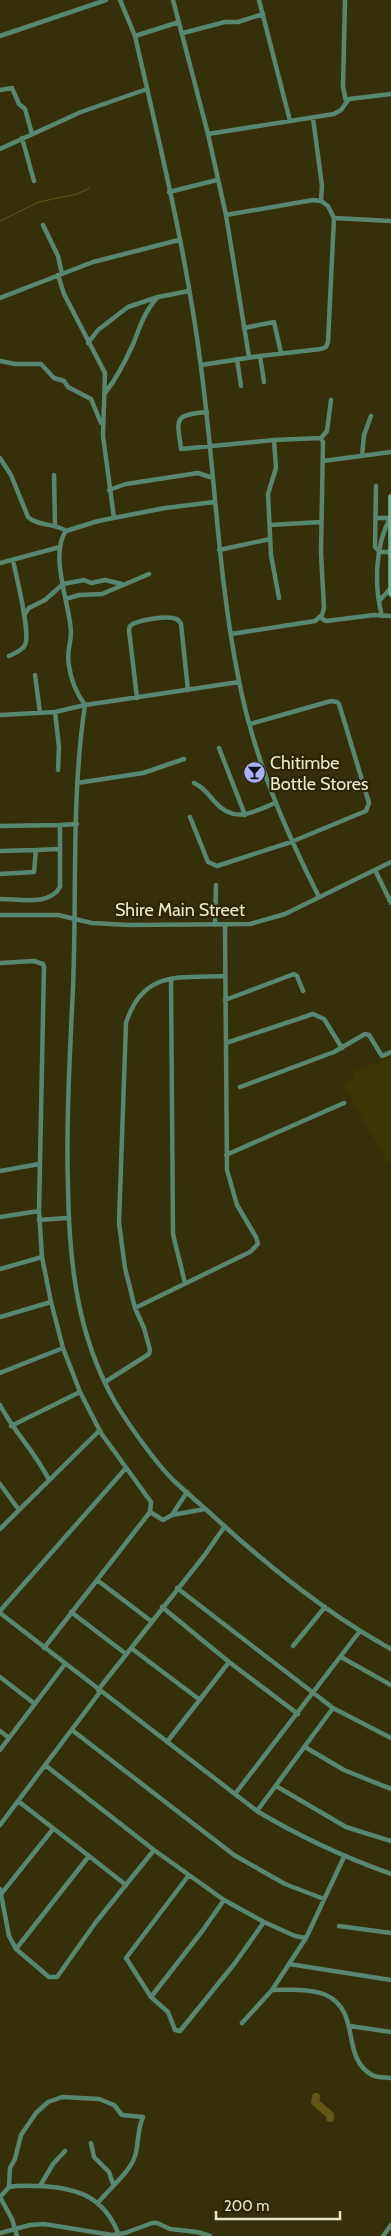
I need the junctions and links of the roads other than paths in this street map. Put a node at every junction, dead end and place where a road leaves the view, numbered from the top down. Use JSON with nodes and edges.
{"nodes":[{"id":1,"x":106,"y":0,"type":"edge"},
{"id":2,"x":120,"y":0,"type":"edge"},
{"id":3,"x":173,"y":0,"type":"edge"},
{"id":4,"x":259,"y":0,"type":"edge"},
{"id":5,"x":345,"y":0,"type":"edge"},
{"id":6,"x":263,"y":14,"type":"junction"},
{"id":7,"x":179,"y":22,"type":"junction"},
{"id":8,"x":183,"y":33,"type":"junction"},
{"id":9,"x":0,"y":36,"type":"edge"},
{"id":10,"x":136,"y":36,"type":"junction"},
{"id":11,"x":147,"y":88,"type":"junction"},
{"id":12,"x":0,"y":90,"type":"edge"},
{"id":13,"x":391,"y":94,"type":"edge"},
{"id":14,"x":346,"y":101,"type":"junction"},
{"id":15,"x":313,"y":118,"type":"junction"},
{"id":16,"x":290,"y":121,"type":"junction"},
{"id":17,"x":32,"y":134,"type":"junction"},
{"id":18,"x":208,"y":134,"type":"junction"},
{"id":19,"x":22,"y":138,"type":"junction"},
{"id":20,"x":0,"y":149,"type":"edge"},
{"id":21,"x":217,"y":180,"type":"junction"},
{"id":22,"x":34,"y":181,"type":"dead end"},
{"id":23,"x":169,"y":192,"type":"junction"},
{"id":24,"x":321,"y":202,"type":"junction"},
{"id":25,"x":226,"y":215,"type":"junction"},
{"id":26,"x":334,"y":218,"type":"junction"},
{"id":27,"x":391,"y":221,"type":"edge"},
{"id":28,"x":43,"y":225,"type":"dead end"},
{"id":29,"x":179,"y":240,"type":"junction"},
{"id":30,"x":60,"y":274,"type":"junction"},
{"id":31,"x":189,"y":291,"type":"junction"},
{"id":32,"x":158,"y":297,"type":"junction"},
{"id":33,"x":0,"y":298,"type":"edge"},
{"id":34,"x":244,"y":328,"type":"junction"},
{"id":35,"x":88,"y":343,"type":"junction"},
{"id":36,"x":280,"y":353,"type":"junction"},
{"id":37,"x":260,"y":356,"type":"junction"},
{"id":38,"x":248,"y":357,"type":"junction"},
{"id":39,"x":237,"y":359,"type":"junction"},
{"id":40,"x":0,"y":361,"type":"edge"},
{"id":41,"x":201,"y":365,"type":"junction"},
{"id":42,"x":264,"y":382,"type":"dead end"},
{"id":43,"x":241,"y":386,"type":"dead end"},
{"id":44,"x":105,"y":393,"type":"junction"},
{"id":45,"x":331,"y":400,"type":"dead end"},
{"id":46,"x":207,"y":412,"type":"junction"},
{"id":47,"x":371,"y":416,"type":"dead end"},
{"id":48,"x":102,"y":430,"type":"junction"},
{"id":49,"x":321,"y":438,"type":"junction"},
{"id":50,"x":274,"y":440,"type":"junction"},
{"id":51,"x":211,"y":448,"type":"junction"},
{"id":52,"x":391,"y":452,"type":"edge"},
{"id":53,"x":362,"y":456,"type":"junction"},
{"id":54,"x":0,"y":458,"type":"edge"},
{"id":55,"x":323,"y":461,"type":"junction"},
{"id":56,"x":54,"y":475,"type":"dead end"},
{"id":57,"x":213,"y":478,"type":"junction"},
{"id":58,"x":376,"y":486,"type":"dead end"},
{"id":59,"x":109,"y":490,"type":"junction"},
{"id":60,"x":391,"y":497,"type":"edge"},
{"id":61,"x":214,"y":502,"type":"junction"},
{"id":62,"x":114,"y":518,"type":"junction"},
{"id":63,"x":376,"y":518,"type":"junction"},
{"id":64,"x":390,"y":518,"type":"edge"},
{"id":65,"x":321,"y":522,"type":"junction"},
{"id":66,"x":55,"y":525,"type":"junction"},
{"id":67,"x":270,"y":525,"type":"junction"},
{"id":68,"x":66,"y":531,"type":"junction"},
{"id":69,"x":270,"y":539,"type":"junction"},
{"id":70,"x":60,"y":547,"type":"junction"},
{"id":71,"x":219,"y":550,"type":"junction"},
{"id":72,"x":380,"y":552,"type":"junction"},
{"id":73,"x":390,"y":552,"type":"junction"},
{"id":74,"x":13,"y":560,"type":"junction"},
{"id":75,"x":0,"y":563,"type":"edge"},
{"id":76,"x":149,"y":574,"type":"dead end"},
{"id":77,"x":64,"y":584,"type":"junction"},
{"id":78,"x":122,"y":584,"type":"junction"},
{"id":79,"x":378,"y":585,"type":"junction"},
{"id":80,"x":390,"y":587,"type":"edge"},
{"id":81,"x":391,"y":594,"type":"edge"},
{"id":82,"x":279,"y":598,"type":"dead end"},
{"id":83,"x":66,"y":599,"type":"junction"},
{"id":84,"x":379,"y":601,"type":"junction"},
{"id":85,"x":24,"y":615,"type":"junction"},
{"id":86,"x":382,"y":616,"type":"junction"},
{"id":87,"x":391,"y":616,"type":"edge"},
{"id":88,"x":321,"y":618,"type":"junction"},
{"id":89,"x":231,"y":634,"type":"junction"},
{"id":90,"x":9,"y":656,"type":"dead end"},
{"id":91,"x":35,"y":675,"type":"dead end"},
{"id":92,"x":239,"y":682,"type":"junction"},
{"id":93,"x":188,"y":690,"type":"junction"},
{"id":94,"x":137,"y":698,"type":"junction"},
{"id":95,"x":84,"y":705,"type":"junction"},
{"id":96,"x":55,"y":712,"type":"junction"},
{"id":97,"x":40,"y":713,"type":"junction"},
{"id":98,"x":0,"y":715,"type":"edge"},
{"id":99,"x":250,"y":724,"type":"junction"},
{"id":100,"x":219,"y":748,"type":"dead end"},
{"id":101,"x":184,"y":759,"type":"dead end"},
{"id":102,"x":58,"y":770,"type":"dead end"},
{"id":103,"x":77,"y":783,"type":"junction"},
{"id":104,"x":194,"y":783,"type":"dead end"},
{"id":105,"x":274,"y":803,"type":"junction"},
{"id":106,"x":245,"y":816,"type":"junction"},
{"id":107,"x":190,"y":817,"type":"dead end"},
{"id":108,"x":77,"y":824,"type":"junction"},
{"id":109,"x":60,"y":825,"type":"junction"},
{"id":110,"x":0,"y":826,"type":"edge"},
{"id":111,"x":291,"y":842,"type":"junction"},
{"id":112,"x":60,"y":849,"type":"junction"},
{"id":113,"x":36,"y":850,"type":"junction"},
{"id":114,"x":0,"y":851,"type":"edge"},
{"id":115,"x":391,"y":862,"type":"edge"},
{"id":116,"x":375,"y":870,"type":"junction"},
{"id":117,"x":0,"y":874,"type":"edge"},
{"id":118,"x":216,"y":885,"type":"dead end"},
{"id":119,"x":319,"y":897,"type":"junction"},
{"id":120,"x":0,"y":899,"type":"edge"},
{"id":121,"x":391,"y":903,"type":"edge"},
{"id":122,"x":0,"y":916,"type":"edge"},
{"id":123,"x":76,"y":918,"type":"junction"},
{"id":124,"x":215,"y":925,"type":"junction"},
{"id":125,"x":225,"y":926,"type":"junction"},
{"id":126,"x":0,"y":963,"type":"edge"},
{"id":127,"x":224,"y":976,"type":"junction"},
{"id":128,"x":171,"y":978,"type":"junction"},
{"id":129,"x":303,"y":991,"type":"dead end"},
{"id":130,"x":225,"y":1000,"type":"junction"},
{"id":131,"x":226,"y":1043,"type":"junction"},
{"id":132,"x":342,"y":1048,"type":"junction"},
{"id":133,"x":391,"y":1052,"type":"edge"},
{"id":134,"x":240,"y":1087,"type":"dead end"},
{"id":135,"x":344,"y":1102,"type":"dead end"},
{"id":136,"x":226,"y":1155,"type":"junction"},
{"id":137,"x":38,"y":1164,"type":"junction"},
{"id":138,"x":0,"y":1171,"type":"edge"},
{"id":139,"x":38,"y":1211,"type":"junction"},
{"id":140,"x":0,"y":1217,"type":"edge"},
{"id":141,"x":67,"y":1218,"type":"junction"},
{"id":142,"x":39,"y":1220,"type":"junction"},
{"id":143,"x":42,"y":1256,"type":"junction"},
{"id":144,"x":0,"y":1269,"type":"edge"},
{"id":145,"x":185,"y":1283,"type":"junction"},
{"id":146,"x":51,"y":1302,"type":"junction"},
{"id":147,"x":135,"y":1308,"type":"junction"},
{"id":148,"x":0,"y":1317,"type":"edge"},
{"id":149,"x":63,"y":1348,"type":"junction"},
{"id":150,"x":0,"y":1373,"type":"edge"},
{"id":151,"x":105,"y":1382,"type":"junction"},
{"id":152,"x":80,"y":1392,"type":"junction"},
{"id":153,"x":0,"y":1405,"type":"edge"},
{"id":154,"x":12,"y":1426,"type":"junction"},
{"id":155,"x":100,"y":1430,"type":"junction"},
{"id":156,"x":126,"y":1468,"type":"junction"},
{"id":157,"x":49,"y":1480,"type":"junction"},
{"id":158,"x":0,"y":1484,"type":"edge"},
{"id":159,"x":187,"y":1492,"type":"junction"},
{"id":160,"x":205,"y":1508,"type":"junction"},
{"id":161,"x":19,"y":1510,"type":"junction"},
{"id":162,"x":150,"y":1512,"type":"junction"},
{"id":163,"x":172,"y":1515,"type":"junction"},
{"id":164,"x":224,"y":1526,"type":"junction"},
{"id":165,"x":0,"y":1529,"type":"edge"},
{"id":166,"x":97,"y":1580,"type":"junction"},
{"id":167,"x":177,"y":1588,"type":"junction"},
{"id":168,"x":162,"y":1607,"type":"junction"},
{"id":169,"x":324,"y":1607,"type":"junction"},
{"id":170,"x":0,"y":1612,"type":"edge"},
{"id":171,"x":71,"y":1612,"type":"junction"},
{"id":172,"x":151,"y":1621,"type":"junction"},
{"id":173,"x":360,"y":1632,"type":"junction"},
{"id":174,"x":293,"y":1646,"type":"dead end"},
{"id":175,"x":44,"y":1648,"type":"junction"},
{"id":176,"x":131,"y":1648,"type":"junction"},
{"id":177,"x":391,"y":1649,"type":"edge"},
{"id":178,"x":126,"y":1654,"type":"junction"},
{"id":179,"x":342,"y":1657,"type":"junction"},
{"id":180,"x":229,"y":1662,"type":"junction"},
{"id":181,"x":65,"y":1664,"type":"junction"},
{"id":182,"x":0,"y":1677,"type":"edge"},
{"id":183,"x":391,"y":1686,"type":"edge"},
{"id":184,"x":99,"y":1691,"type":"junction"},
{"id":185,"x":315,"y":1692,"type":"junction"},
{"id":186,"x":200,"y":1700,"type":"junction"},
{"id":187,"x":35,"y":1704,"type":"junction"},
{"id":188,"x":333,"y":1708,"type":"junction"},
{"id":189,"x":298,"y":1714,"type":"junction"},
{"id":190,"x":72,"y":1730,"type":"junction"},
{"id":191,"x":0,"y":1731,"type":"edge"},
{"id":192,"x":9,"y":1738,"type":"junction"},
{"id":193,"x":391,"y":1738,"type":"edge"},
{"id":194,"x":167,"y":1742,"type":"junction"},
{"id":195,"x":305,"y":1747,"type":"junction"},
{"id":196,"x":0,"y":1750,"type":"edge"},
{"id":197,"x":45,"y":1765,"type":"junction"},
{"id":198,"x":276,"y":1786,"type":"junction"},
{"id":199,"x":391,"y":1789,"type":"edge"},
{"id":200,"x":235,"y":1794,"type":"junction"},
{"id":201,"x":18,"y":1800,"type":"junction"},
{"id":202,"x":257,"y":1811,"type":"junction"},
{"id":203,"x":0,"y":1825,"type":"edge"},
{"id":204,"x":53,"y":1829,"type":"junction"},
{"id":205,"x":391,"y":1841,"type":"edge"},
{"id":206,"x":154,"y":1850,"type":"junction"},
{"id":207,"x":89,"y":1856,"type":"junction"},
{"id":208,"x":344,"y":1857,"type":"junction"},
{"id":209,"x":391,"y":1874,"type":"edge"},
{"id":210,"x":189,"y":1875,"type":"junction"},
{"id":211,"x":126,"y":1885,"type":"junction"},
{"id":212,"x":1,"y":1891,"type":"edge"},
{"id":213,"x":324,"y":1899,"type":"junction"},
{"id":214,"x":224,"y":1900,"type":"junction"},
{"id":215,"x":264,"y":1922,"type":"junction"},
{"id":216,"x":339,"y":1926,"type":"dead end"},
{"id":217,"x":391,"y":1933,"type":"edge"},
{"id":218,"x":306,"y":1938,"type":"junction"},
{"id":219,"x":16,"y":1949,"type":"junction"},
{"id":220,"x":289,"y":1964,"type":"junction"},
{"id":221,"x":391,"y":1980,"type":"edge"},
{"id":222,"x":272,"y":1990,"type":"junction"},
{"id":223,"x":151,"y":1997,"type":"junction"},
{"id":224,"x":242,"y":2023,"type":"dead end"},
{"id":225,"x":350,"y":2026,"type":"junction"},
{"id":226,"x":391,"y":2032,"type":"edge"},
{"id":227,"x":391,"y":2078,"type":"edge"},
{"id":228,"x":91,"y":2143,"type":"dead end"},
{"id":229,"x":65,"y":2151,"type":"dead end"},
{"id":230,"x":113,"y":2184,"type":"junction"},
{"id":231,"x":40,"y":2186,"type":"junction"},
{"id":232,"x":9,"y":2187,"type":"junction"},
{"id":233,"x":98,"y":2203,"type":"junction"},
{"id":234,"x":391,"y":2225,"type":"edge"},
{"id":235,"x":15,"y":2229,"type":"junction"},
{"id":236,"x":0,"y":2233,"type":"edge"},
{"id":237,"x":102,"y":2235,"type":"edge"},
{"id":238,"x":119,"y":2235,"type":"edge"},
{"id":239,"x":16,"y":2236,"type":"edge"},
{"id":240,"x":210,"y":2236,"type":"edge"},
{"id":241,"x":383,"y":2236,"type":"edge"}],
"edges":[{"from":1,"to":9,"type":"street"},
{"from":2,"to":10,"type":"street"},
{"from":3,"to":7,"type":"street"},
{"from":4,"to":6,"type":"street"},
{"from":5,"to":14,"type":"street"},
{"from":6,"to":8,"type":"street"},
{"from":6,"to":16,"type":"street"},
{"from":7,"to":8,"type":"street"},
{"from":7,"to":10,"type":"street"},
{"from":8,"to":18,"type":"street"},
{"from":10,"to":11,"type":"street"},
{"from":11,"to":17,"type":"street"},
{"from":11,"to":23,"type":"street"},
{"from":12,"to":17,"type":"street"},
{"from":13,"to":14,"type":"street"},
{"from":14,"to":15,"type":"street"},
{"from":15,"to":16,"type":"street"},
{"from":15,"to":24,"type":"street"},
{"from":16,"to":18,"type":"street"},
{"from":17,"to":19,"type":"street"},
{"from":18,"to":21,"type":"street"},
{"from":19,"to":20,"type":"street"},
{"from":19,"to":22,"type":"street"},
{"from":21,"to":23,"type":"street"},
{"from":21,"to":25,"type":"street"},
{"from":23,"to":29,"type":"street"},
{"from":24,"to":25,"type":"street"},
{"from":24,"to":26,"type":"street"},
{"from":25,"to":34,"type":"street"},
{"from":26,"to":27,"type":"street"},
{"from":26,"to":36,"type":"street"},
{"from":28,"to":30,"type":"street"},
{"from":29,"to":30,"type":"street"},
{"from":29,"to":31,"type":"street"},
{"from":30,"to":33,"type":"street"},
{"from":30,"to":35,"type":"street"},
{"from":31,"to":32,"type":"street"},
{"from":31,"to":41,"type":"street"},
{"from":32,"to":35,"type":"street"},
{"from":32,"to":44,"type":"street"},
{"from":34,"to":36,"type":"street"},
{"from":34,"to":38,"type":"street"},
{"from":35,"to":44,"type":"street"},
{"from":36,"to":37,"type":"street"},
{"from":37,"to":38,"type":"street"},
{"from":37,"to":42,"type":"street"},
{"from":38,"to":39,"type":"street"},
{"from":39,"to":41,"type":"street"},
{"from":39,"to":43,"type":"street"},
{"from":40,"to":48,"type":"street"},
{"from":41,"to":46,"type":"street"},
{"from":44,"to":48,"type":"street"},
{"from":45,"to":49,"type":"street"},
{"from":46,"to":51,"type":"street"},
{"from":46,"to":51,"type":"street"},
{"from":47,"to":53,"type":"street"},
{"from":48,"to":59,"type":"street"},
{"from":49,"to":50,"type":"street"},
{"from":49,"to":55,"type":"street"},
{"from":50,"to":51,"type":"street"},
{"from":50,"to":67,"type":"street"},
{"from":51,"to":57,"type":"street"},
{"from":52,"to":53,"type":"street"},
{"from":53,"to":55,"type":"street"},
{"from":54,"to":66,"type":"street"},
{"from":55,"to":65,"type":"street"},
{"from":56,"to":66,"type":"street"},
{"from":57,"to":59,"type":"street"},
{"from":57,"to":61,"type":"street"},
{"from":58,"to":63,"type":"street"},
{"from":59,"to":62,"type":"street"},
{"from":60,"to":64,"type":"main road"},
{"from":61,"to":62,"type":"street"},
{"from":61,"to":71,"type":"street"},
{"from":62,"to":68,"type":"street"},
{"from":63,"to":64,"type":"street"},
{"from":63,"to":72,"type":"street"},
{"from":64,"to":72,"type":"street"},
{"from":64,"to":73,"type":"main road"},
{"from":65,"to":67,"type":"street"},
{"from":65,"to":88,"type":"street"},
{"from":66,"to":68,"type":"street"},
{"from":67,"to":69,"type":"street"},
{"from":68,"to":70,"type":"street"},
{"from":69,"to":71,"type":"street"},
{"from":69,"to":82,"type":"street"},
{"from":70,"to":74,"type":"street"},
{"from":70,"to":77,"type":"street"},
{"from":71,"to":89,"type":"street"},
{"from":72,"to":73,"type":"street"},
{"from":72,"to":79,"type":"street"},
{"from":73,"to":80,"type":"main road"},
{"from":74,"to":75,"type":"street"},
{"from":74,"to":85,"type":"street"},
{"from":76,"to":78,"type":"street"},
{"from":77,"to":78,"type":"street"},
{"from":77,"to":83,"type":"street"},
{"from":77,"to":85,"type":"street"},
{"from":78,"to":83,"type":"street"},
{"from":79,"to":80,"type":"street"},
{"from":79,"to":84,"type":"street"},
{"from":80,"to":81,"type":"main road"},
{"from":80,"to":84,"type":"street"},
{"from":83,"to":95,"type":"street"},
{"from":84,"to":86,"type":"street"},
{"from":85,"to":90,"type":"street"},
{"from":86,"to":87,"type":"street"},
{"from":86,"to":88,"type":"street"},
{"from":88,"to":89,"type":"street"},
{"from":89,"to":92,"type":"street"},
{"from":91,"to":97,"type":"street"},
{"from":92,"to":93,"type":"street"},
{"from":92,"to":99,"type":"street"},
{"from":93,"to":94,"type":"street"},
{"from":93,"to":94,"type":"street"},
{"from":94,"to":95,"type":"street"},
{"from":95,"to":96,"type":"street"},
{"from":95,"to":103,"type":"street"},
{"from":96,"to":97,"type":"street"},
{"from":96,"to":102,"type":"street"},
{"from":97,"to":98,"type":"street"},
{"from":99,"to":105,"type":"street"},
{"from":99,"to":111,"type":"street"},
{"from":100,"to":106,"type":"street"},
{"from":101,"to":103,"type":"street"},
{"from":103,"to":108,"type":"street"},
{"from":104,"to":106,"type":"street"},
{"from":105,"to":106,"type":"street"},
{"from":105,"to":111,"type":"street"},
{"from":107,"to":111,"type":"street"},
{"from":108,"to":109,"type":"street"},
{"from":108,"to":123,"type":"street"},
{"from":109,"to":110,"type":"street"},
{"from":109,"to":112,"type":"street"},
{"from":111,"to":119,"type":"street"},
{"from":112,"to":113,"type":"street"},
{"from":112,"to":120,"type":"street"},
{"from":113,"to":114,"type":"street"},
{"from":113,"to":117,"type":"street"},
{"from":115,"to":116,"type":"street","name":"Shire Main Street"},
{"from":116,"to":119,"type":"street","name":"Shire Main Street"},
{"from":116,"to":121,"type":"street"},
{"from":118,"to":124,"type":"street"},
{"from":119,"to":125,"type":"street","name":"Shire Main Street"},
{"from":122,"to":123,"type":"street","name":"Shire Main Street"},
{"from":123,"to":124,"type":"street","name":"Shire Main Street"},
{"from":123,"to":141,"type":"street"},
{"from":124,"to":125,"type":"street","name":"Shire Main Street"},
{"from":125,"to":127,"type":"street"},
{"from":126,"to":137,"type":"street"},
{"from":127,"to":128,"type":"street"},
{"from":127,"to":130,"type":"street"},
{"from":128,"to":145,"type":"street"},
{"from":128,"to":147,"type":"street"},
{"from":129,"to":130,"type":"street"},
{"from":130,"to":131,"type":"street"},
{"from":131,"to":132,"type":"street"},
{"from":131,"to":136,"type":"street"},
{"from":132,"to":133,"type":"street"},
{"from":132,"to":134,"type":"street"},
{"from":135,"to":136,"type":"street"},
{"from":136,"to":145,"type":"street"},
{"from":137,"to":138,"type":"street"},
{"from":137,"to":139,"type":"street"},
{"from":139,"to":140,"type":"street"},
{"from":139,"to":142,"type":"street"},
{"from":141,"to":142,"type":"street"},
{"from":141,"to":151,"type":"street"},
{"from":142,"to":143,"type":"street"},
{"from":143,"to":144,"type":"street"},
{"from":143,"to":146,"type":"street"},
{"from":145,"to":147,"type":"street"},
{"from":146,"to":148,"type":"street"},
{"from":146,"to":149,"type":"street"},
{"from":147,"to":151,"type":"street"},
{"from":149,"to":150,"type":"street"},
{"from":149,"to":152,"type":"street"},
{"from":151,"to":159,"type":"street"},
{"from":152,"to":154,"type":"street"},
{"from":152,"to":155,"type":"street"},
{"from":153,"to":154,"type":"street"},
{"from":154,"to":157,"type":"street"},
{"from":155,"to":156,"type":"street"},
{"from":155,"to":157,"type":"street"},
{"from":156,"to":162,"type":"street"},
{"from":156,"to":170,"type":"street"},
{"from":157,"to":161,"type":"street"},
{"from":158,"to":161,"type":"street"},
{"from":159,"to":160,"type":"street"},
{"from":159,"to":163,"type":"street"},
{"from":160,"to":163,"type":"street"},
{"from":160,"to":164,"type":"street"},
{"from":161,"to":165,"type":"street"},
{"from":162,"to":163,"type":"street"},
{"from":162,"to":166,"type":"street"},
{"from":164,"to":167,"type":"street"},
{"from":164,"to":169,"type":"street"},
{"from":166,"to":171,"type":"street"},
{"from":166,"to":172,"type":"street"},
{"from":167,"to":168,"type":"street"},
{"from":167,"to":185,"type":"street"},
{"from":168,"to":172,"type":"street"},
{"from":168,"to":180,"type":"street"},
{"from":169,"to":173,"type":"street"},
{"from":169,"to":174,"type":"street"},
{"from":170,"to":175,"type":"street"},
{"from":171,"to":175,"type":"street"},
{"from":171,"to":178,"type":"street"},
{"from":172,"to":176,"type":"street"},
{"from":173,"to":177,"type":"street"},
{"from":173,"to":179,"type":"street"},
{"from":175,"to":181,"type":"street"},
{"from":176,"to":178,"type":"street"},
{"from":176,"to":186,"type":"street"},
{"from":178,"to":184,"type":"street"},
{"from":179,"to":183,"type":"street"},
{"from":179,"to":185,"type":"street"},
{"from":180,"to":186,"type":"street"},
{"from":180,"to":189,"type":"street"},
{"from":181,"to":184,"type":"street"},
{"from":181,"to":187,"type":"street"},
{"from":182,"to":187,"type":"street"},
{"from":184,"to":190,"type":"street"},
{"from":184,"to":194,"type":"street"},
{"from":185,"to":188,"type":"street"},
{"from":185,"to":189,"type":"street"},
{"from":186,"to":194,"type":"street"},
{"from":187,"to":192,"type":"street"},
{"from":188,"to":193,"type":"street"},
{"from":188,"to":195,"type":"street"},
{"from":189,"to":200,"type":"street"},
{"from":190,"to":197,"type":"street"},
{"from":190,"to":213,"type":"street"},
{"from":191,"to":192,"type":"street"},
{"from":192,"to":196,"type":"street"},
{"from":194,"to":200,"type":"street"},
{"from":195,"to":198,"type":"street"},
{"from":195,"to":199,"type":"street"},
{"from":197,"to":201,"type":"street"},
{"from":197,"to":206,"type":"street"},
{"from":198,"to":202,"type":"street"},
{"from":198,"to":205,"type":"street"},
{"from":200,"to":202,"type":"street"},
{"from":201,"to":203,"type":"street"},
{"from":201,"to":204,"type":"street"},
{"from":202,"to":208,"type":"street"},
{"from":204,"to":207,"type":"street"},
{"from":204,"to":212,"type":"street"},
{"from":206,"to":210,"type":"street"},
{"from":206,"to":211,"type":"street"},
{"from":207,"to":211,"type":"street"},
{"from":207,"to":219,"type":"street"},
{"from":208,"to":209,"type":"street"},
{"from":208,"to":213,"type":"street"},
{"from":210,"to":214,"type":"street"},
{"from":210,"to":223,"type":"street"},
{"from":211,"to":219,"type":"street"},
{"from":212,"to":219,"type":"street"},
{"from":213,"to":218,"type":"street"},
{"from":214,"to":215,"type":"street"},
{"from":214,"to":223,"type":"street"},
{"from":215,"to":218,"type":"street"},
{"from":215,"to":223,"type":"street"},
{"from":216,"to":217,"type":"street"},
{"from":218,"to":220,"type":"street"},
{"from":220,"to":221,"type":"street"},
{"from":220,"to":222,"type":"street"},
{"from":222,"to":224,"type":"street"},
{"from":222,"to":225,"type":"street"},
{"from":225,"to":226,"type":"street"},
{"from":225,"to":227,"type":"street"},
{"from":228,"to":230,"type":"street"},
{"from":229,"to":231,"type":"street"},
{"from":230,"to":232,"type":"street"},
{"from":230,"to":233,"type":"street"},
{"from":231,"to":232,"type":"street"},
{"from":231,"to":233,"type":"street"},
{"from":232,"to":235,"type":"street"},
{"from":233,"to":238,"type":"street"},
{"from":234,"to":241,"type":"street"},
{"from":235,"to":236,"type":"street"},
{"from":235,"to":237,"type":"street"},
{"from":235,"to":239,"type":"street"},
{"from":237,"to":238,"type":"street"},
{"from":238,"to":240,"type":"street"}]}
